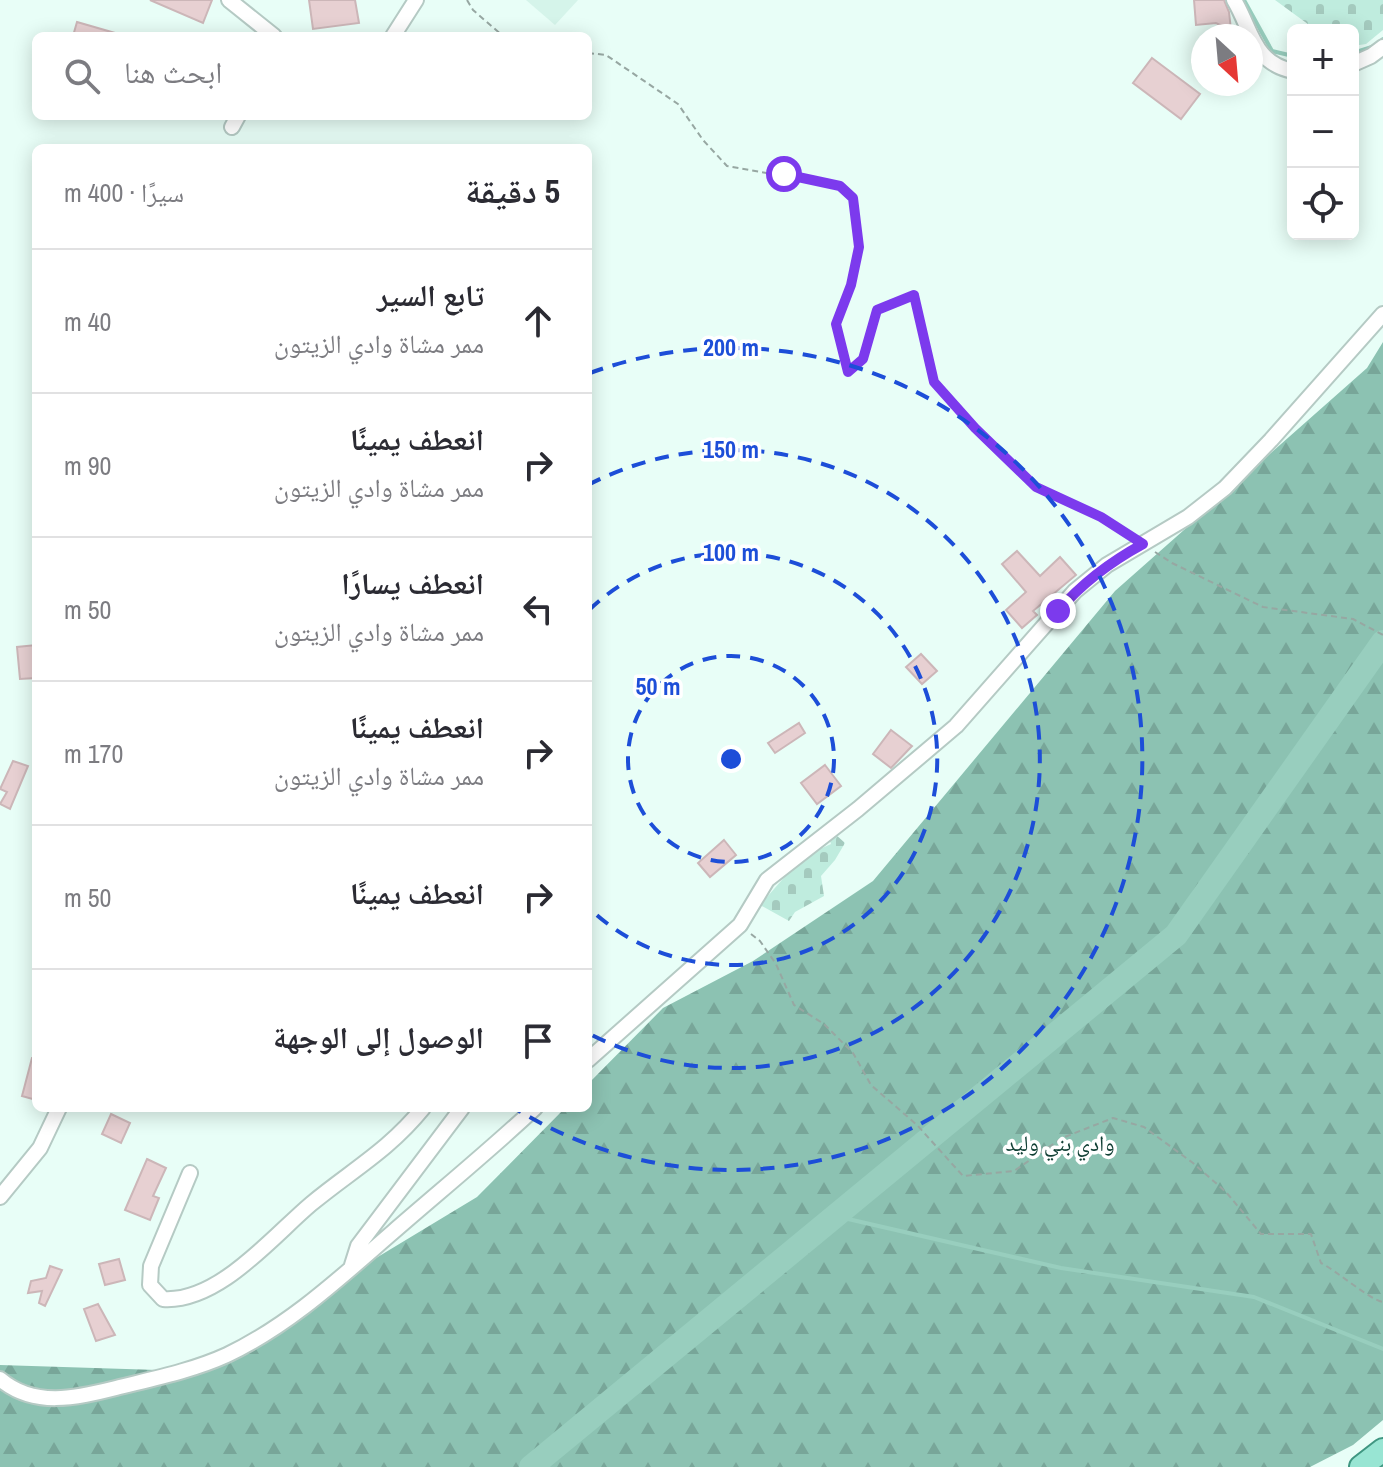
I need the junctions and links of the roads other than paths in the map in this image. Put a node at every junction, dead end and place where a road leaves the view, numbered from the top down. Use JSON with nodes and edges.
{"nodes":[{"id":1,"x":229,"y":0,"type":"edge"},
{"id":2,"x":416,"y":0,"type":"edge"},
{"id":3,"x":1234,"y":0,"type":"edge"},
{"id":4,"x":266,"y":32,"type":"edge"},
{"id":5,"x":396,"y":32,"type":"edge"},
{"id":6,"x":1383,"y":47,"type":"edge"},
{"id":7,"x":1359,"y":61,"type":"edge"},
{"id":8,"x":1287,"y":69,"type":"edge"},
{"id":9,"x":1383,"y":314,"type":"edge"},
{"id":10,"x":592,"y":1056,"type":"edge"},
{"id":11,"x":57,"y":1112,"type":"edge"},
{"id":12,"x":420,"y":1112,"type":"edge"},
{"id":13,"x":459,"y":1112,"type":"edge"},
{"id":14,"x":530,"y":1112,"type":"edge"},
{"id":15,"x":190,"y":1173,"type":"dead end"},
{"id":16,"x":1,"y":1199,"type":"edge"},
{"id":17,"x":350,"y":1270,"type":"junction"},
{"id":18,"x":0,"y":1379,"type":"edge"},
{"id":19,"x":1383,"y":1450,"type":"edge"},
{"id":20,"x":1361,"y":1467,"type":"edge"}],
"edges":[{"from":1,"to":4,"type":"street"},
{"from":2,"to":5,"type":"street"},
{"from":3,"to":8,"type":"street"},
{"from":6,"to":7,"type":"street"},
{"from":9,"to":10,"type":"street"},
{"from":11,"to":16,"type":"street"},
{"from":12,"to":15,"type":"street"},
{"from":13,"to":17,"type":"street"},
{"from":14,"to":17,"type":"street"},
{"from":17,"to":18,"type":"street"},
{"from":19,"to":20,"type":"main road"}]}
